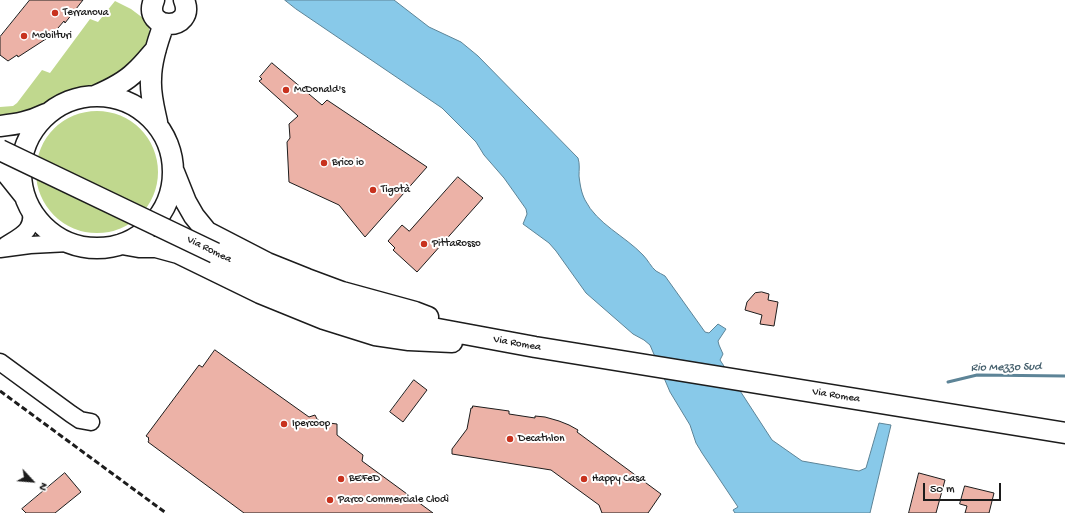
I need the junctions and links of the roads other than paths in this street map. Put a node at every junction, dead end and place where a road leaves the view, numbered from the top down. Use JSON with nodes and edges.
{"nodes":[{"id":1,"x":154,"y":0,"type":"edge"},
{"id":2,"x":184,"y":0,"type":"edge"},
{"id":3,"x":164,"y":24,"type":"junction"},
{"id":4,"x":156,"y":49,"type":"junction"},
{"id":5,"x":94,"y":96,"type":"junction"},
{"id":6,"x":57,"y":109,"type":"junction"},
{"id":7,"x":157,"y":122,"type":"junction"},
{"id":8,"x":0,"y":126,"type":"edge"},
{"id":9,"x":0,"y":150,"type":"edge"},
{"id":10,"x":0,"y":168,"type":"edge"},
{"id":11,"x":174,"y":172,"type":"junction"},
{"id":12,"x":28,"y":202,"type":"junction"},
{"id":13,"x":69,"y":243,"type":"junction"},
{"id":14,"x":122,"y":244,"type":"junction"},
{"id":15,"x":0,"y":249,"type":"edge"},
{"id":16,"x":535,"y":347,"type":"junction"},
{"id":17,"x":0,"y":362,"type":"edge"},
{"id":18,"x":91,"y":422,"type":"dead end"},
{"id":19,"x":1065,"y":433,"type":"edge"}],
"edges":[{"from":1,"to":3,"type":"main road"},
{"from":2,"to":3,"type":"main road"},
{"from":3,"to":4,"type":"main road"},
{"from":4,"to":5,"type":"main road"},
{"from":4,"to":7,"type":"main road"},
{"from":5,"to":6,"type":"main road"},
{"from":5,"to":7,"type":"main road"},
{"from":6,"to":8,"type":"main road"},
{"from":6,"to":12,"type":"main road"},
{"from":7,"to":11,"type":"main road"},
{"from":9,"to":16,"type":"main road","name":"Via Romea","bridge":true},
{"from":10,"to":12,"type":"main road"},
{"from":11,"to":14,"type":"main road"},
{"from":11,"to":16,"type":"main road"},
{"from":12,"to":13,"type":"main road"},
{"from":12,"to":15,"type":"street"},
{"from":13,"to":14,"type":"main road"},
{"from":13,"to":15,"type":"street"},
{"from":14,"to":16,"type":"main road"},
{"from":16,"to":19,"type":"main road","name":"Via Romea"},
{"from":17,"to":18,"type":"street"}]}
